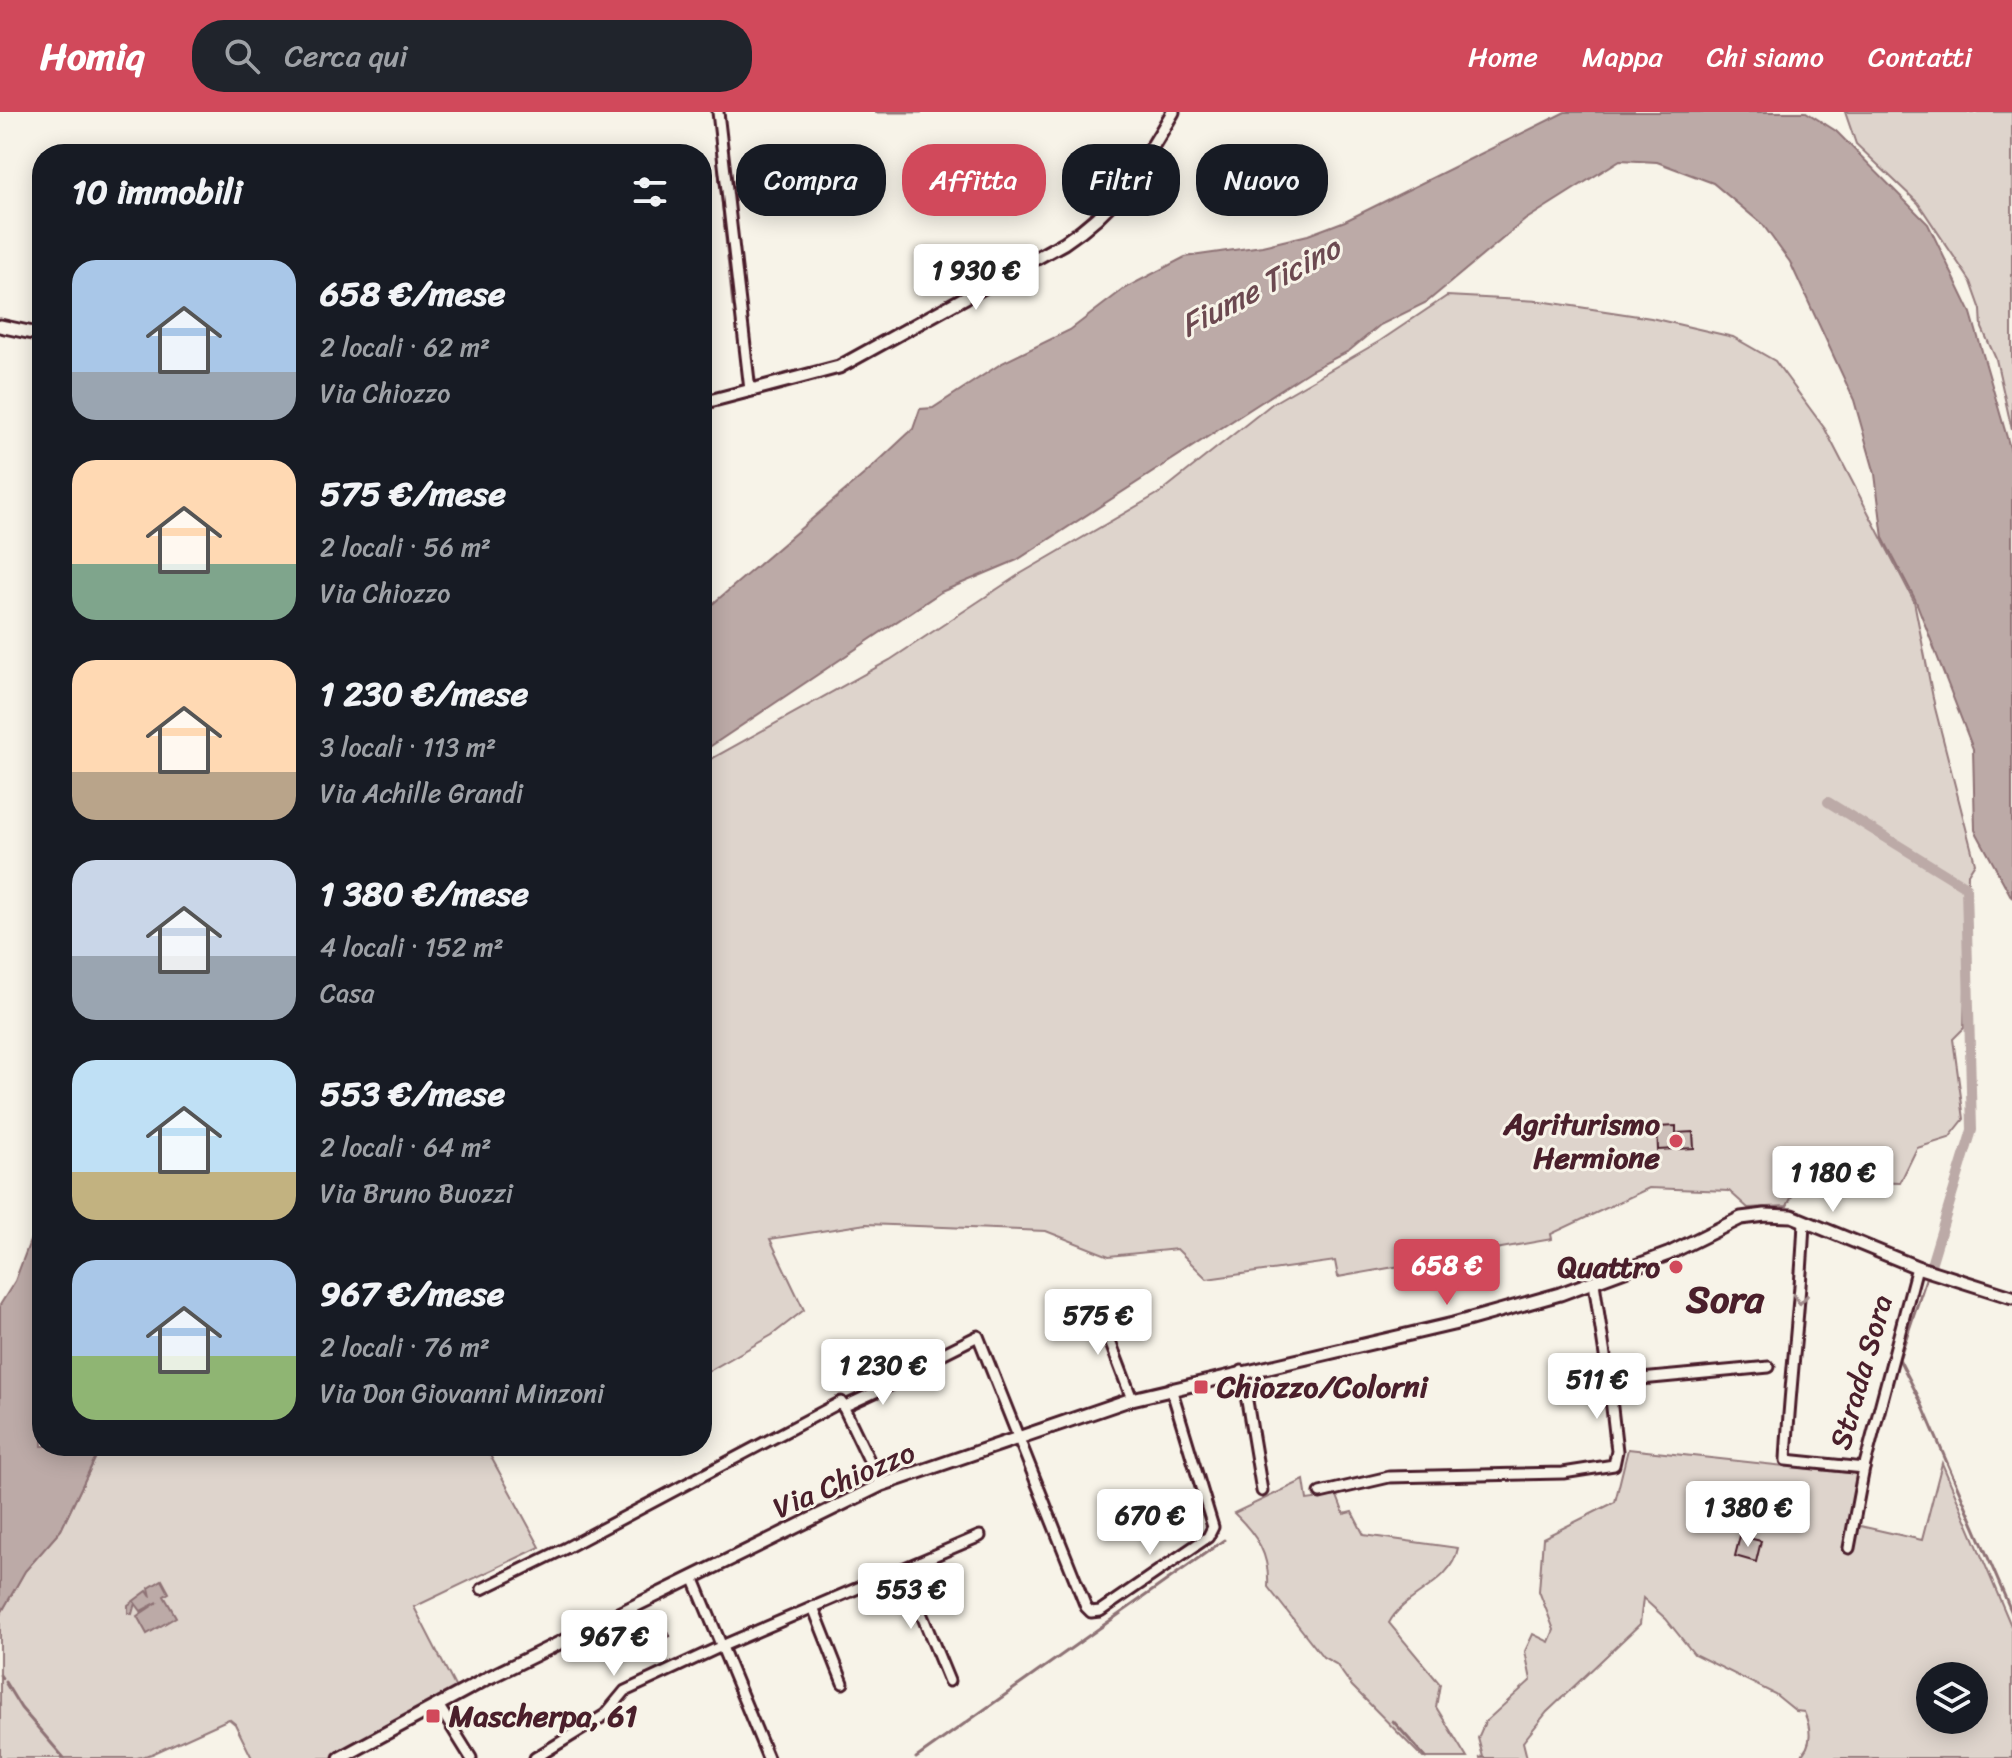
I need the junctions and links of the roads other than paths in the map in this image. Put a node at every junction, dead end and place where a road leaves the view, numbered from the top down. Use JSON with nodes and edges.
{"nodes":[{"id":1,"x":718,"y":112,"type":"edge"},
{"id":2,"x":1173,"y":112,"type":"edge"},
{"id":3,"x":0,"y":326,"type":"edge"},
{"id":4,"x":32,"y":333,"type":"edge"},
{"id":5,"x":750,"y":390,"type":"junction"},
{"id":6,"x":712,"y":400,"type":"edge"},
{"id":7,"x":1804,"y":1221,"type":"junction"},
{"id":8,"x":1917,"y":1267,"type":"junction"},
{"id":9,"x":1594,"y":1283,"type":"junction"},
{"id":10,"x":2012,"y":1297,"type":"edge"},
{"id":11,"x":1089,"y":1302,"type":"dead end"},
{"id":12,"x":916,"y":1367,"type":"dead end"},
{"id":13,"x":1769,"y":1367,"type":"dead end"},
{"id":14,"x":1242,"y":1371,"type":"junction"},
{"id":15,"x":908,"y":1377,"type":"dead end"},
{"id":16,"x":1609,"y":1382,"type":"junction"},
{"id":17,"x":1171,"y":1388,"type":"junction"},
{"id":18,"x":1132,"y":1399,"type":"junction"},
{"id":19,"x":843,"y":1407,"type":"junction"},
{"id":20,"x":1019,"y":1440,"type":"junction"},
{"id":21,"x":1864,"y":1468,"type":"junction"},
{"id":22,"x":881,"y":1485,"type":"junction"},
{"id":23,"x":1262,"y":1491,"type":"dead end"},
{"id":24,"x":1320,"y":1493,"type":"dead end"},
{"id":25,"x":980,"y":1536,"type":"dead end"},
{"id":26,"x":1849,"y":1548,"type":"dead end"},
{"id":27,"x":903,"y":1569,"type":"junction"},
{"id":28,"x":693,"y":1577,"type":"junction"},
{"id":29,"x":482,"y":1589,"type":"dead end"},
{"id":30,"x":813,"y":1607,"type":"junction"},
{"id":31,"x":722,"y":1646,"type":"junction"},
{"id":32,"x":949,"y":1681,"type":"dead end"},
{"id":33,"x":843,"y":1683,"type":"dead end"},
{"id":34,"x":438,"y":1705,"type":"junction"},
{"id":35,"x":340,"y":1758,"type":"edge"},
{"id":36,"x":471,"y":1758,"type":"edge"},
{"id":37,"x":535,"y":1758,"type":"edge"},
{"id":38,"x":768,"y":1758,"type":"edge"}],
"edges":[{"from":1,"to":5,"type":"street"},
{"from":2,"to":5,"type":"street"},
{"from":3,"to":4,"type":"street"},
{"from":5,"to":6,"type":"street"},
{"from":7,"to":8,"type":"street","name":"Strada Sora"},
{"from":7,"to":9,"type":"street","name":"Strada Sora"},
{"from":7,"to":21,"type":"street","name":"Strada Sora","one_way":true},
{"from":8,"to":10,"type":"street","name":"Strada Sora"},
{"from":8,"to":21,"type":"street","name":"Strada Sora"},
{"from":9,"to":14,"type":"street","name":"Via Chiozzo"},
{"from":9,"to":16,"type":"street"},
{"from":11,"to":18,"type":"street"},
{"from":12,"to":20,"type":"street"},
{"from":13,"to":16,"type":"street"},
{"from":14,"to":17,"type":"street","name":"Via Chiozzo"},
{"from":14,"to":23,"type":"street"},
{"from":15,"to":19,"type":"street"},
{"from":16,"to":24,"type":"street"},
{"from":17,"to":18,"type":"street","name":"Via Chiozzo"},
{"from":17,"to":20,"type":"street"},
{"from":18,"to":20,"type":"street","name":"Via Chiozzo"},
{"from":19,"to":22,"type":"street"},
{"from":19,"to":29,"type":"street"},
{"from":20,"to":22,"type":"street","name":"Via Chiozzo"},
{"from":21,"to":26,"type":"street"},
{"from":22,"to":28,"type":"street","name":"Via Chiozzo"},
{"from":25,"to":27,"type":"street"},
{"from":27,"to":30,"type":"street"},
{"from":27,"to":32,"type":"street"},
{"from":28,"to":31,"type":"street"},
{"from":28,"to":34,"type":"street","name":"Via Chiozzo"},
{"from":30,"to":31,"type":"street"},
{"from":30,"to":33,"type":"street"},
{"from":31,"to":37,"type":"street"},
{"from":31,"to":38,"type":"street"},
{"from":34,"to":35,"type":"street","name":"Via Chiozzo"},
{"from":34,"to":36,"type":"street"}]}
